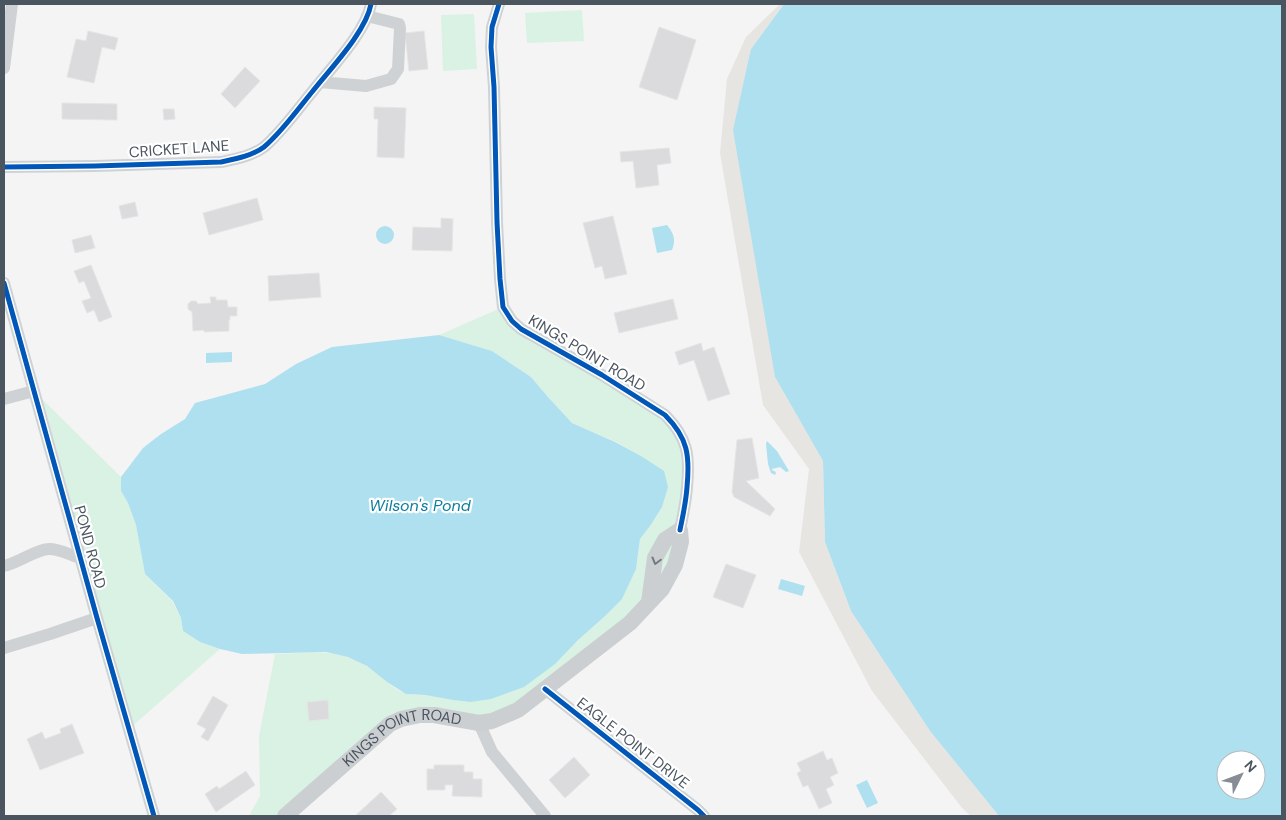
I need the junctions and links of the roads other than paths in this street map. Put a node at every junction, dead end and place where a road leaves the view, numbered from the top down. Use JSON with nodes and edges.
{"nodes":[{"id":1,"x":12,"y":4,"type":"edge"},
{"id":2,"x":371,"y":4,"type":"edge"},
{"id":3,"x":499,"y":4,"type":"edge"},
{"id":4,"x":367,"y":16,"type":"junction"},
{"id":5,"x":4,"y":68,"type":"edge"},
{"id":6,"x":320,"y":82,"type":"junction"},
{"id":7,"x":4,"y":167,"type":"edge"},
{"id":8,"x":4,"y":283,"type":"edge"},
{"id":9,"x":34,"y":391,"type":"junction"},
{"id":10,"x":4,"y":399,"type":"edge"},
{"id":11,"x":680,"y":530,"type":"joint"},
{"id":12,"x":80,"y":558,"type":"junction"},
{"id":13,"x":4,"y":566,"type":"edge"},
{"id":14,"x":97,"y":618,"type":"junction"},
{"id":15,"x":4,"y":648,"type":"edge"},
{"id":16,"x":545,"y":690,"type":"junction"},
{"id":17,"x":479,"y":723,"type":"junction"},
{"id":18,"x":154,"y":816,"type":"edge"},
{"id":19,"x":285,"y":816,"type":"edge"},
{"id":20,"x":545,"y":816,"type":"edge"},
{"id":21,"x":704,"y":816,"type":"edge"}],
"edges":[{"from":1,"to":5,"type":"street"},
{"from":2,"to":4,"type":"street","name":"CRICKET LANE"},
{"from":3,"to":11,"type":"street","name":"KINGS POINT ROAD"},
{"from":4,"to":6,"type":"street","name":"CRICKET LANE"},
{"from":4,"to":6,"type":"street"},
{"from":6,"to":7,"type":"street","name":"CRICKET LANE"},
{"from":8,"to":9,"type":"street","name":"POND ROAD"},
{"from":9,"to":10,"type":"street"},
{"from":9,"to":12,"type":"street","name":"POND ROAD"},
{"from":11,"to":16,"type":"main road","name":"KINGS POINT ROAD"},
{"from":12,"to":13,"type":"street"},
{"from":12,"to":14,"type":"street","name":"POND ROAD"},
{"from":14,"to":15,"type":"street"},
{"from":14,"to":18,"type":"street","name":"POND ROAD"},
{"from":16,"to":17,"type":"main road","name":"KINGS POINT ROAD"},
{"from":16,"to":21,"type":"street","name":"EAGLE POINT DRIVE"},
{"from":17,"to":19,"type":"main road","name":"KINGS POINT ROAD"},
{"from":17,"to":20,"type":"street"}]}
